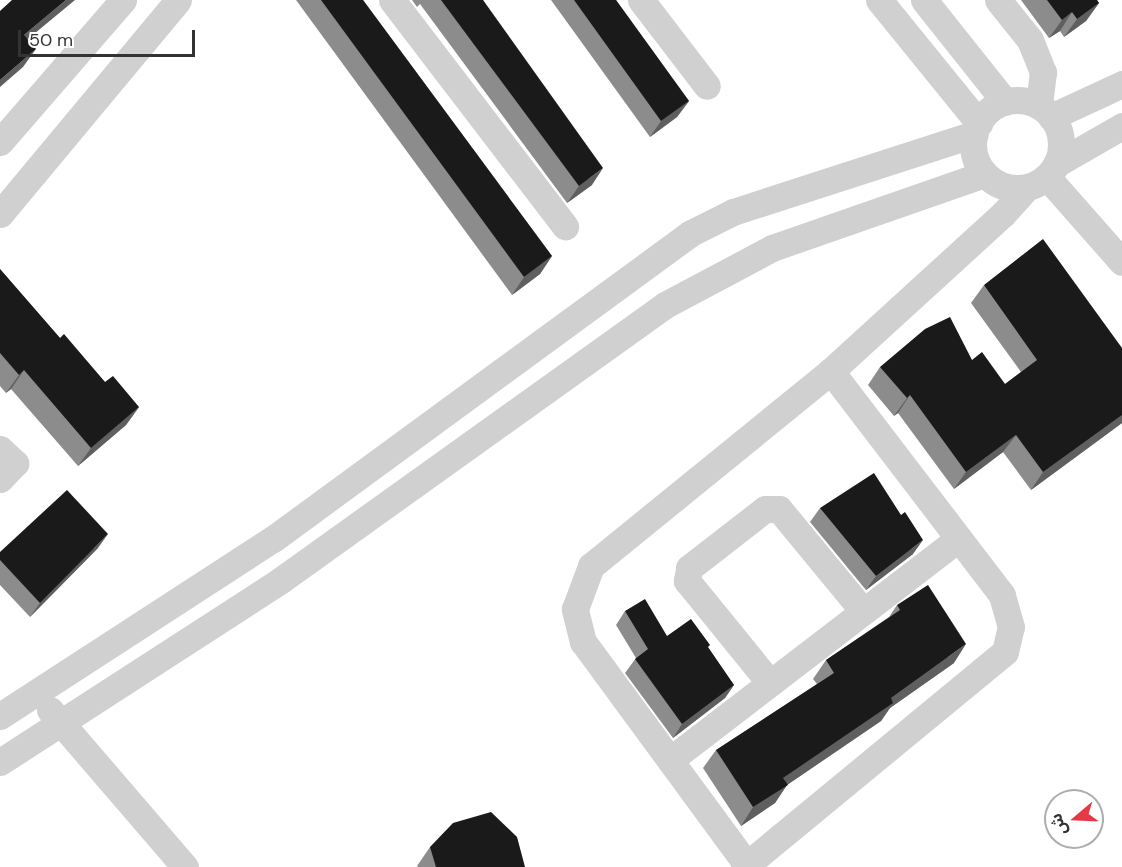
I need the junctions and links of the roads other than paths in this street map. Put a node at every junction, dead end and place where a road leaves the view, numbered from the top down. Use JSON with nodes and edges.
{"nodes":[{"id":1,"x":123,"y":0,"type":"edge"},
{"id":2,"x":178,"y":0,"type":"edge"},
{"id":3,"x":392,"y":0,"type":"edge"},
{"id":4,"x":641,"y":0,"type":"edge"},
{"id":5,"x":879,"y":0,"type":"edge"},
{"id":6,"x":924,"y":0,"type":"edge"},
{"id":7,"x":998,"y":0,"type":"edge"},
{"id":8,"x":1122,"y":84,"type":"edge"},
{"id":9,"x":707,"y":86,"type":"dead end"},
{"id":10,"x":1005,"y":102,"type":"junction"},
{"id":11,"x":1045,"y":112,"type":"junction"},
{"id":12,"x":1122,"y":126,"type":"edge"},
{"id":13,"x":977,"y":128,"type":"junction"},
{"id":14,"x":0,"y":142,"type":"edge"},
{"id":15,"x":985,"y":174,"type":"junction"},
{"id":16,"x":1043,"y":176,"type":"junction"},
{"id":17,"x":0,"y":214,"type":"edge"},
{"id":18,"x":565,"y":226,"type":"dead end"},
{"id":19,"x":1122,"y":262,"type":"edge"},
{"id":20,"x":831,"y":371,"type":"junction"},
{"id":21,"x":0,"y":449,"type":"edge"},
{"id":22,"x":0,"y":479,"type":"edge"},
{"id":23,"x":958,"y":538,"type":"junction"},
{"id":24,"x":863,"y":611,"type":"junction"},
{"id":25,"x":770,"y":683,"type":"junction"},
{"id":26,"x":35,"y":693,"type":"junction"},
{"id":27,"x":0,"y":716,"type":"edge"},
{"id":28,"x":61,"y":722,"type":"junction"},
{"id":29,"x":670,"y":760,"type":"junction"},
{"id":30,"x":0,"y":762,"type":"edge"},
{"id":31,"x":746,"y":866,"type":"edge"},
{"id":32,"x":184,"y":867,"type":"edge"}],
"edges":[{"from":1,"to":14,"type":"street"},
{"from":2,"to":17,"type":"street"},
{"from":3,"to":18,"type":"street"},
{"from":4,"to":9,"type":"street"},
{"from":5,"to":13,"type":"street"},
{"from":6,"to":10,"type":"street"},
{"from":7,"to":11,"type":"street"},
{"from":8,"to":11,"type":"street"},
{"from":10,"to":11,"type":"street"},
{"from":10,"to":13,"type":"street"},
{"from":11,"to":16,"type":"street"},
{"from":12,"to":16,"type":"street"},
{"from":13,"to":15,"type":"street"},
{"from":13,"to":26,"type":"street"},
{"from":15,"to":16,"type":"street"},
{"from":15,"to":28,"type":"street"},
{"from":16,"to":19,"type":"street"},
{"from":16,"to":20,"type":"street"},
{"from":20,"to":23,"type":"street"},
{"from":20,"to":29,"type":"street"},
{"from":21,"to":22,"type":"street"},
{"from":23,"to":24,"type":"street"},
{"from":23,"to":31,"type":"street"},
{"from":24,"to":25,"type":"street"},
{"from":24,"to":25,"type":"street"},
{"from":25,"to":29,"type":"street"},
{"from":26,"to":27,"type":"street"},
{"from":26,"to":28,"type":"street"},
{"from":28,"to":30,"type":"street"},
{"from":28,"to":32,"type":"street"},
{"from":29,"to":31,"type":"street"}]}
